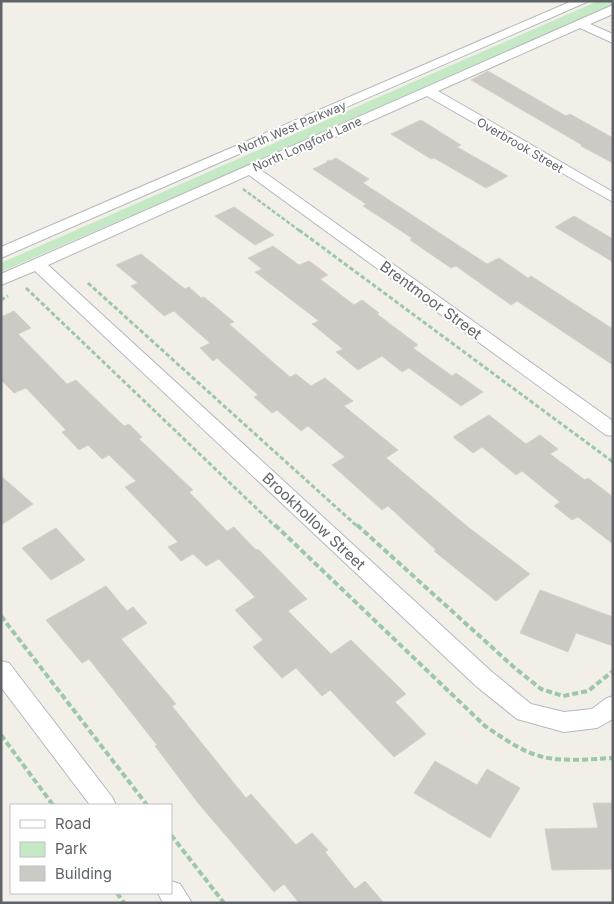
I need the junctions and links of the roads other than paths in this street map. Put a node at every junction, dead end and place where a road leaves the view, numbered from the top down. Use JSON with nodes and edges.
{"nodes":[{"id":1,"x":582,"y":1,"type":"edge"},
{"id":2,"x":613,"y":9,"type":"edge"},
{"id":3,"x":580,"y":24,"type":"junction"},
{"id":4,"x":613,"y":39,"type":"edge"},
{"id":5,"x":428,"y":91,"type":"junction"},
{"id":6,"x":250,"y":169,"type":"junction"},
{"id":7,"x":613,"y":198,"type":"edge"},
{"id":8,"x":1,"y":252,"type":"edge"},
{"id":9,"x":37,"y":264,"type":"junction"},
{"id":10,"x":1,"y":280,"type":"edge"},
{"id":11,"x":613,"y":430,"type":"edge"},
{"id":12,"x":1,"y":670,"type":"edge"},
{"id":13,"x":613,"y":706,"type":"edge"},
{"id":14,"x":103,"y":804,"type":"edge"}],
"edges":[{"from":1,"to":8,"type":"street","name":"North West Parkway"},
{"from":2,"to":3,"type":"street","name":"North Longford Lane"},
{"from":3,"to":4,"type":"street"},
{"from":3,"to":5,"type":"street","name":"North Longford Lane"},
{"from":5,"to":6,"type":"street","name":"North Longford Lane"},
{"from":5,"to":7,"type":"street","name":"Overbrook Street"},
{"from":6,"to":9,"type":"street","name":"North Longford Lane"},
{"from":6,"to":11,"type":"street","name":"Brentmoor Street"},
{"from":9,"to":10,"type":"street","name":"North Longford Lane"},
{"from":9,"to":13,"type":"street","name":"Brookhollow Street"},
{"from":12,"to":14,"type":"street"}]}
